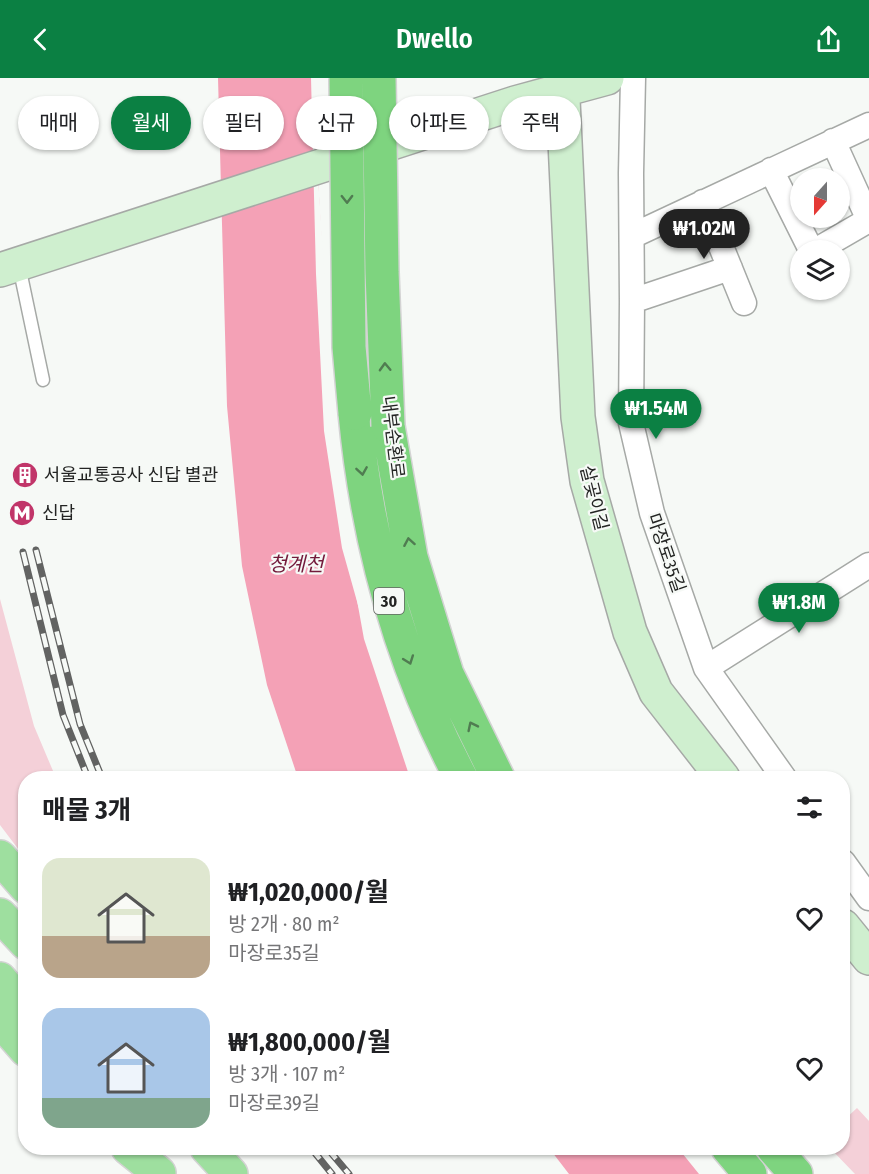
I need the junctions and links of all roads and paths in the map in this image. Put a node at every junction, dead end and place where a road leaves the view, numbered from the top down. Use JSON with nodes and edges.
{"nodes":[{"id":1,"x":346,"y":78,"type":"edge"},
{"id":2,"x":379,"y":78,"type":"edge"},
{"id":3,"x":607,"y":78,"type":"edge"},
{"id":4,"x":633,"y":78,"type":"edge"},
{"id":5,"x":563,"y":83,"type":"edge"},
{"id":6,"x":869,"y":125,"type":"edge"},
{"id":7,"x":833,"y":141,"type":"junction"},
{"id":8,"x":771,"y":170,"type":"junction"},
{"id":9,"x":703,"y":202,"type":"junction"},
{"id":10,"x":869,"y":220,"type":"edge"},
{"id":11,"x":632,"y":236,"type":"junction"},
{"id":12,"x":806,"y":240,"type":"edge"},
{"id":13,"x":834,"y":240,"type":"edge"},
{"id":14,"x":10,"y":267,"type":"edge"},
{"id":15,"x":730,"y":268,"type":"junction"},
{"id":16,"x":632,"y":301,"type":"junction"},
{"id":17,"x":744,"y":303,"type":"dead end"},
{"id":18,"x":43,"y":380,"type":"dead end"},
{"id":19,"x":869,"y":565,"type":"edge"},
{"id":20,"x":706,"y":668,"type":"junction"},
{"id":21,"x":458,"y":771,"type":"edge"},
{"id":22,"x":495,"y":771,"type":"edge"},
{"id":23,"x":718,"y":771,"type":"edge"},
{"id":24,"x":779,"y":771,"type":"edge"},
{"id":25,"x":0,"y":857,"type":"edge"},
{"id":26,"x":850,"y":872,"type":"edge"},
{"id":27,"x":18,"y":878,"type":"edge"},
{"id":28,"x":869,"y":898,"type":"edge"},
{"id":29,"x":0,"y":915,"type":"edge"},
{"id":30,"x":18,"y":934,"type":"edge"},
{"id":31,"x":850,"y":934,"type":"edge"},
{"id":32,"x":869,"y":957,"type":"edge"},
{"id":33,"x":0,"y":979,"type":"edge"},
{"id":34,"x":18,"y":1000,"type":"edge"},
{"id":35,"x":0,"y":1020,"type":"edge"},
{"id":36,"x":18,"y":1041,"type":"edge"},
{"id":37,"x":137,"y":1155,"type":"edge"},
{"id":38,"x":144,"y":1155,"type":"edge"},
{"id":39,"x":734,"y":1155,"type":"edge"},
{"id":40,"x":780,"y":1155,"type":"edge"},
{"id":41,"x":159,"y":1173,"type":"edge"},
{"id":42,"x":750,"y":1174,"type":"edge"},
{"id":43,"x":795,"y":1174,"type":"edge"}],
"edges":[{"from":1,"to":21,"type":"highway","name":"내부순환로","number":"30","one_way":true,"bridge":true},
{"from":22,"to":2,"type":"highway","name":"내부순환로","number":"30","one_way":true,"bridge":true},
{"from":3,"to":5,"type":"main road"},
{"from":4,"to":11,"type":"street","name":"마장로35길"},
{"from":5,"to":14,"type":"main road","bridge":true},
{"from":5,"to":23,"type":"main road","name":"살곶이길"},
{"from":6,"to":7,"type":"street"},
{"from":7,"to":8,"type":"street"},
{"from":7,"to":10,"type":"street"},
{"from":8,"to":9,"type":"street"},
{"from":8,"to":12,"type":"street"},
{"from":9,"to":11,"type":"street"},
{"from":9,"to":15,"type":"street"},
{"from":10,"to":13,"type":"street"},
{"from":11,"to":16,"type":"street","name":"마장로35길"},
{"from":14,"to":18,"type":"lane"},
{"from":15,"to":16,"type":"street"},
{"from":15,"to":17,"type":"street"},
{"from":16,"to":20,"type":"street","name":"마장로35길"},
{"from":19,"to":20,"type":"street"},
{"from":20,"to":24,"type":"street","name":"마장로35길"},
{"from":25,"to":27,"type":"main road"},
{"from":26,"to":28,"type":"street"},
{"from":29,"to":30,"type":"main road"},
{"from":31,"to":32,"type":"main road"},
{"from":33,"to":34,"type":"main road"},
{"from":35,"to":36,"type":"main road"},
{"from":37,"to":41,"type":"main road"},
{"from":38,"to":41,"type":"main road"},
{"from":39,"to":42,"type":"highway"},
{"from":40,"to":43,"type":"highway"}]}
